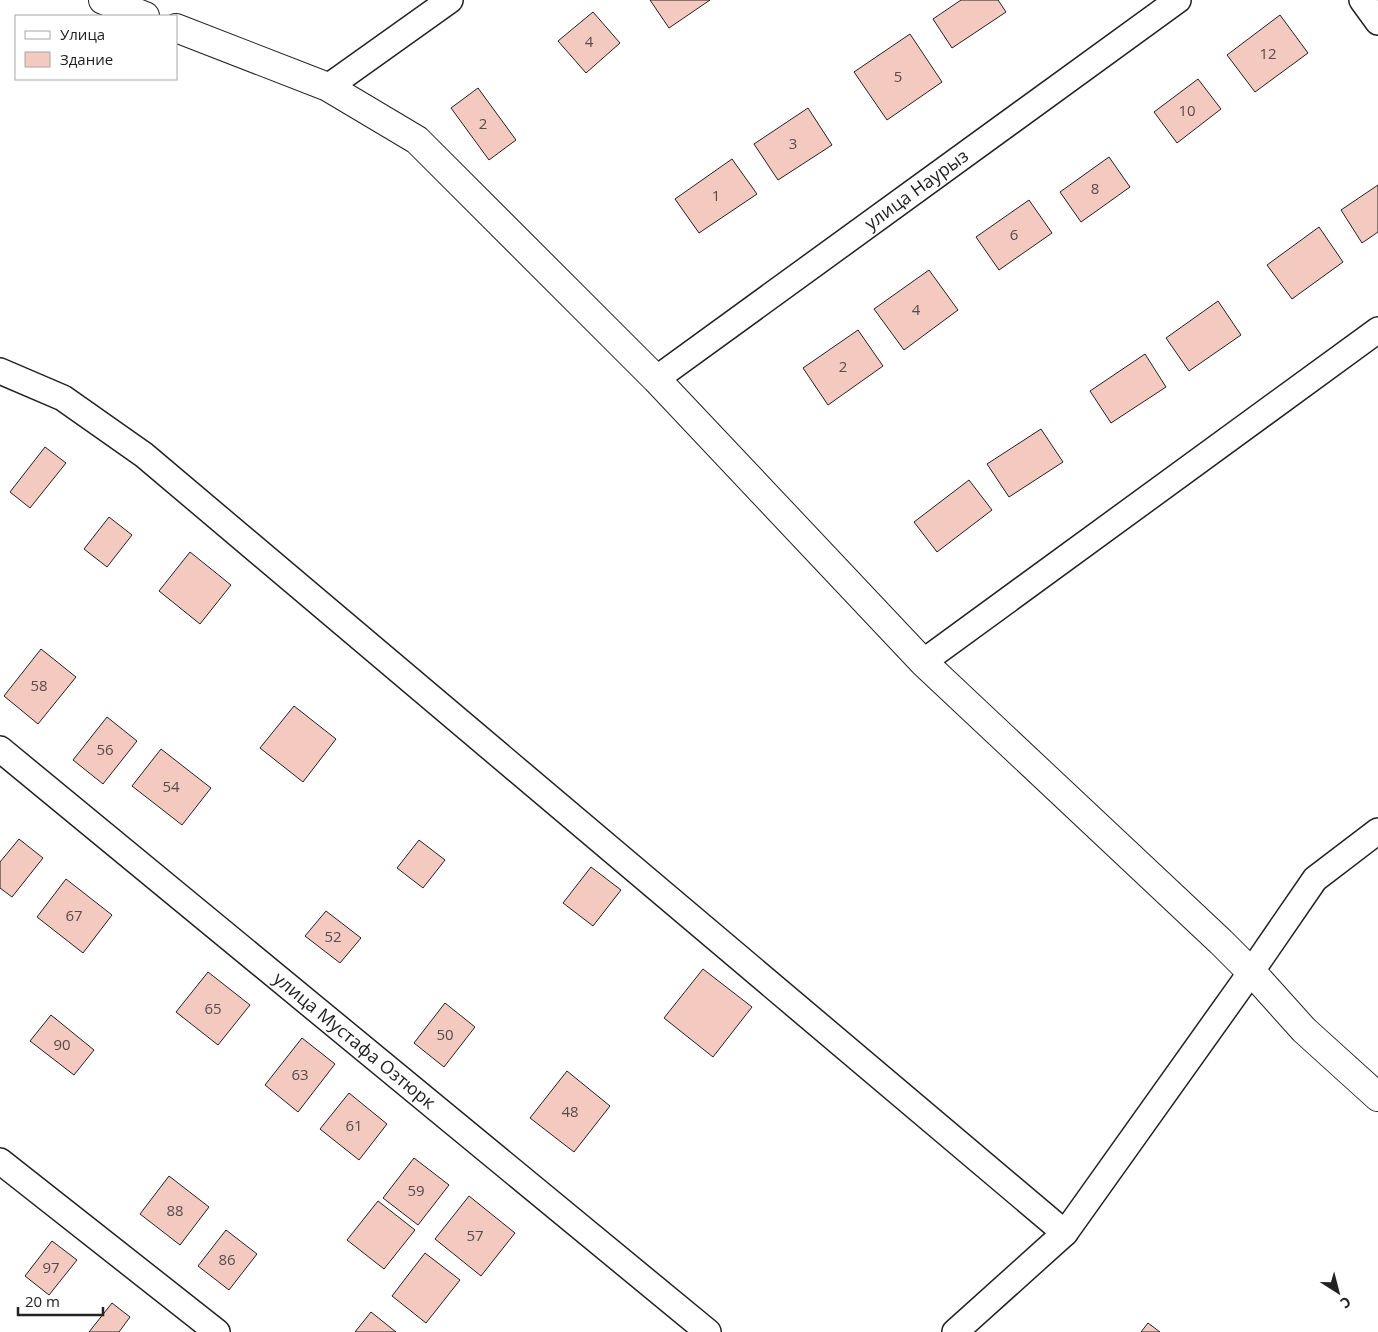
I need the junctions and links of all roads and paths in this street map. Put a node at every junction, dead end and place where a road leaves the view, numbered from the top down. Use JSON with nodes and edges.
{"nodes":[{"id":1,"x":102,"y":0,"type":"edge"},
{"id":2,"x":450,"y":0,"type":"edge"},
{"id":3,"x":1178,"y":0,"type":"edge"},
{"id":4,"x":1362,"y":0,"type":"edge"},
{"id":5,"x":142,"y":15,"type":"edge"},
{"id":6,"x":1378,"y":22,"type":"edge"},
{"id":7,"x":178,"y":29,"type":"edge"},
{"id":8,"x":328,"y":86,"type":"junction"},
{"id":9,"x":1378,"y":330,"type":"edge"},
{"id":10,"x":0,"y":372,"type":"edge"},
{"id":11,"x":656,"y":379,"type":"junction"},
{"id":12,"x":923,"y":662,"type":"junction"},
{"id":13,"x":0,"y":749,"type":"edge"},
{"id":14,"x":1378,"y":831,"type":"edge"},
{"id":15,"x":1251,"y":972,"type":"junction"},
{"id":16,"x":1378,"y":1096,"type":"edge"},
{"id":17,"x":0,"y":1161,"type":"edge"},
{"id":18,"x":1065,"y":1234,"type":"junction"},
{"id":19,"x":217,"y":1332,"type":"edge"},
{"id":20,"x":708,"y":1332,"type":"edge"},
{"id":21,"x":955,"y":1332,"type":"edge"}],
"edges":[{"from":1,"to":5,"type":"street"},
{"from":2,"to":8,"type":"street"},
{"from":3,"to":11,"type":"street","name":"улица Наурыз"},
{"from":4,"to":6,"type":"street"},
{"from":7,"to":8,"type":"street"},
{"from":8,"to":11,"type":"street"},
{"from":9,"to":12,"type":"street"},
{"from":10,"to":18,"type":"street"},
{"from":11,"to":12,"type":"street"},
{"from":12,"to":15,"type":"street"},
{"from":13,"to":20,"type":"street","name":"улица Мустафа Озтюрк"},
{"from":14,"to":15,"type":"street"},
{"from":15,"to":16,"type":"street"},
{"from":15,"to":18,"type":"street"},
{"from":17,"to":19,"type":"street"},
{"from":18,"to":21,"type":"street"}]}
